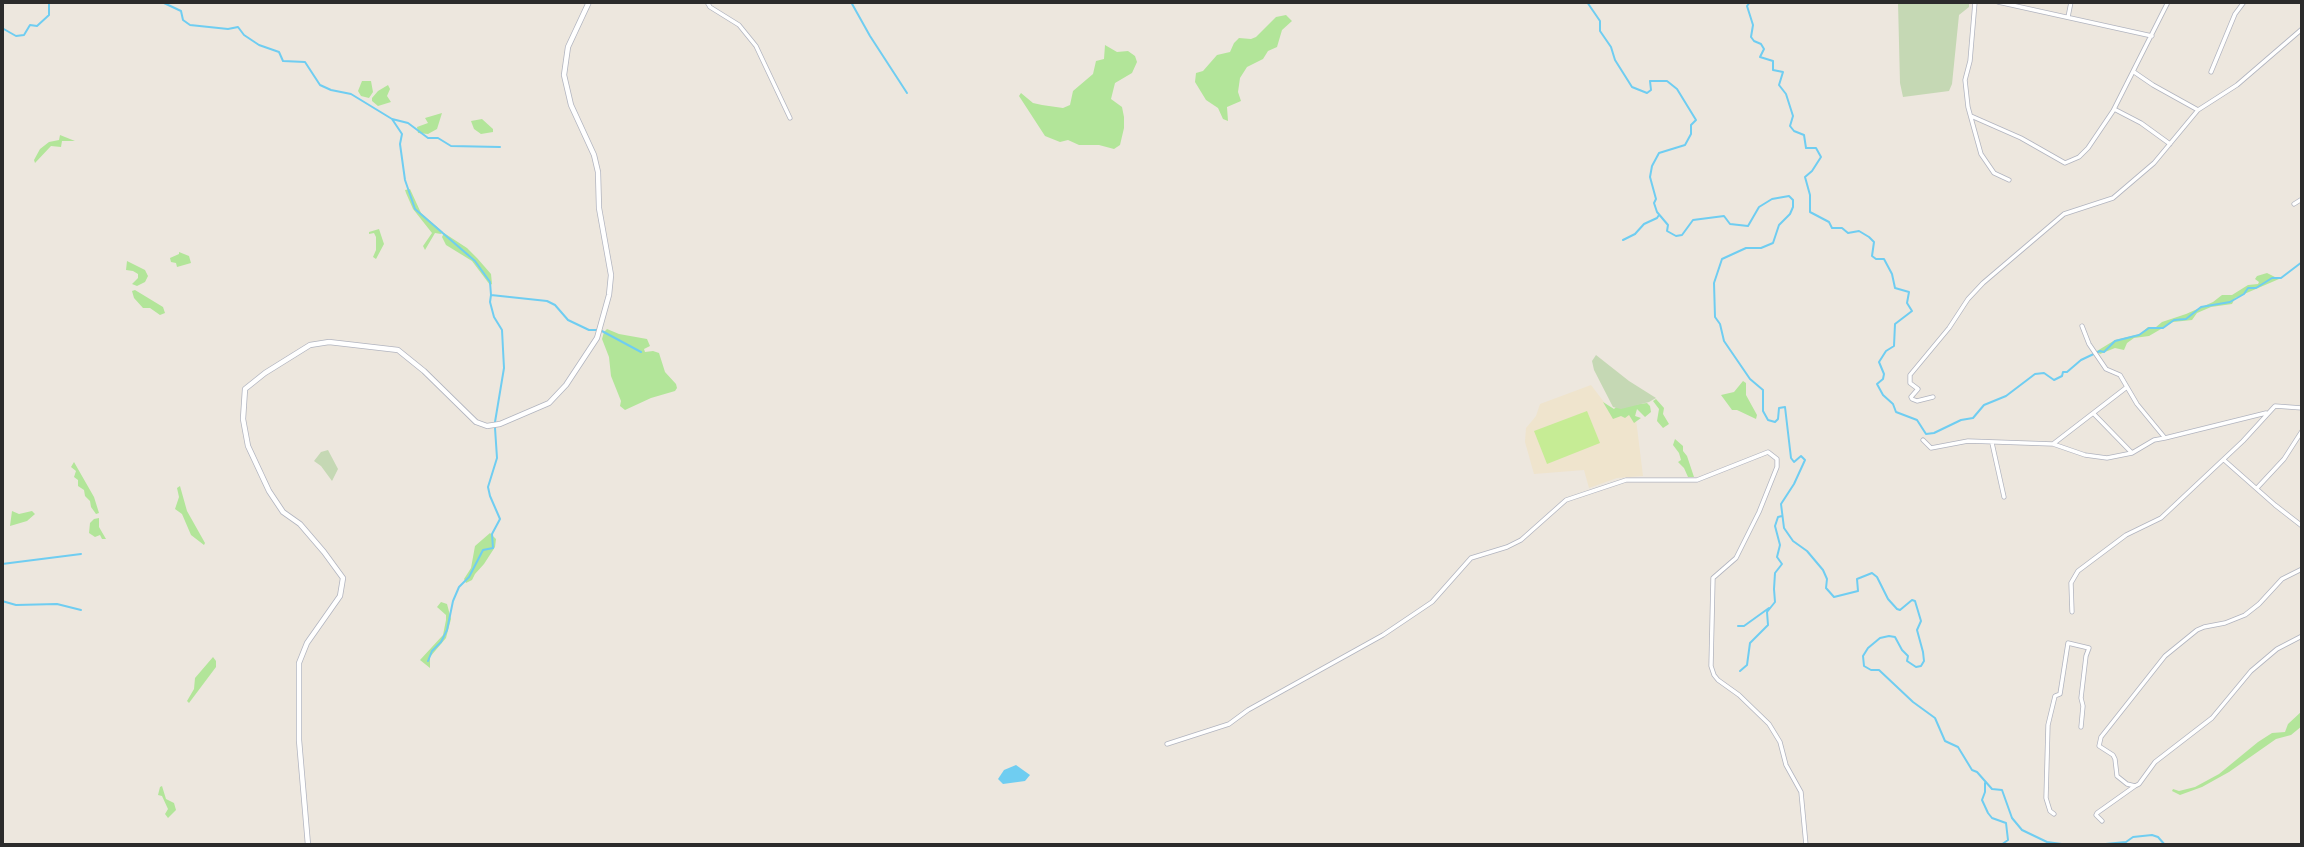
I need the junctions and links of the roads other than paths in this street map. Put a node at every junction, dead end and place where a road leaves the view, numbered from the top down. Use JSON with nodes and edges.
{"nodes":[{"id":1,"x":589,"y":2,"type":"edge"},
{"id":2,"x":707,"y":2,"type":"edge"},
{"id":3,"x":1975,"y":2,"type":"edge"},
{"id":4,"x":1997,"y":2,"type":"edge"},
{"id":5,"x":2071,"y":2,"type":"edge"},
{"id":6,"x":2168,"y":2,"type":"edge"},
{"id":7,"x":2244,"y":2,"type":"edge"},
{"id":8,"x":2068,"y":17,"type":"junction"},
{"id":9,"x":2302,"y":29,"type":"edge"},
{"id":10,"x":2152,"y":36,"type":"junction"},
{"id":11,"x":2134,"y":72,"type":"junction"},
{"id":12,"x":2211,"y":72,"type":"dead end"},
{"id":13,"x":2114,"y":109,"type":"junction"},
{"id":14,"x":2199,"y":110,"type":"junction"},
{"id":15,"x":1971,"y":116,"type":"junction"},
{"id":16,"x":790,"y":118,"type":"dead end"},
{"id":17,"x":2170,"y":144,"type":"junction"},
{"id":18,"x":2009,"y":180,"type":"dead end"},
{"id":19,"x":2302,"y":200,"type":"edge"},
{"id":20,"x":2294,"y":204,"type":"dead end"},
{"id":21,"x":2082,"y":326,"type":"dead end"},
{"id":22,"x":2127,"y":387,"type":"junction"},
{"id":23,"x":1933,"y":397,"type":"dead end"},
{"id":24,"x":2302,"y":408,"type":"edge"},
{"id":25,"x":2268,"y":412,"type":"junction"},
{"id":26,"x":2094,"y":414,"type":"junction"},
{"id":27,"x":2302,"y":432,"type":"edge"},
{"id":28,"x":2165,"y":438,"type":"junction"},
{"id":29,"x":1923,"y":440,"type":"dead end"},
{"id":30,"x":1992,"y":443,"type":"junction"},
{"id":31,"x":2053,"y":444,"type":"junction"},
{"id":32,"x":2132,"y":453,"type":"junction"},
{"id":33,"x":2224,"y":460,"type":"junction"},
{"id":34,"x":2258,"y":488,"type":"junction"},
{"id":35,"x":2004,"y":497,"type":"dead end"},
{"id":36,"x":2302,"y":526,"type":"edge"},
{"id":37,"x":2302,"y":569,"type":"edge"},
{"id":38,"x":2072,"y":612,"type":"dead end"},
{"id":39,"x":2302,"y":636,"type":"edge"},
{"id":40,"x":2081,"y":727,"type":"dead end"},
{"id":41,"x":1167,"y":744,"type":"dead end"},
{"id":42,"x":2135,"y":786,"type":"junction"},
{"id":43,"x":2054,"y":814,"type":"dead end"},
{"id":44,"x":2102,"y":821,"type":"dead end"},
{"id":45,"x":307,"y":845,"type":"edge"},
{"id":46,"x":1806,"y":845,"type":"edge"}],
"edges":[{"from":1,"to":45,"type":"street"},
{"from":2,"to":16,"type":"street"},
{"from":3,"to":15,"type":"street"},
{"from":4,"to":8,"type":"street"},
{"from":5,"to":8,"type":"street"},
{"from":6,"to":10,"type":"street"},
{"from":7,"to":12,"type":"street"},
{"from":8,"to":10,"type":"street"},
{"from":9,"to":14,"type":"street"},
{"from":10,"to":11,"type":"street"},
{"from":11,"to":13,"type":"street"},
{"from":11,"to":14,"type":"street"},
{"from":13,"to":15,"type":"street"},
{"from":13,"to":17,"type":"street"},
{"from":14,"to":17,"type":"street"},
{"from":15,"to":18,"type":"street"},
{"from":17,"to":23,"type":"street"},
{"from":19,"to":20,"type":"street"},
{"from":21,"to":22,"type":"street"},
{"from":22,"to":26,"type":"street"},
{"from":22,"to":28,"type":"street"},
{"from":24,"to":25,"type":"street"},
{"from":25,"to":28,"type":"street"},
{"from":25,"to":33,"type":"street"},
{"from":26,"to":31,"type":"street"},
{"from":26,"to":32,"type":"street"},
{"from":27,"to":34,"type":"street"},
{"from":28,"to":32,"type":"street"},
{"from":29,"to":30,"type":"street"},
{"from":30,"to":31,"type":"street"},
{"from":30,"to":35,"type":"street"},
{"from":31,"to":32,"type":"street"},
{"from":33,"to":34,"type":"street"},
{"from":33,"to":38,"type":"street"},
{"from":34,"to":36,"type":"street"},
{"from":37,"to":42,"type":"street"},
{"from":39,"to":42,"type":"street"},
{"from":40,"to":43,"type":"street"},
{"from":41,"to":46,"type":"street"},
{"from":42,"to":44,"type":"street"}]}
